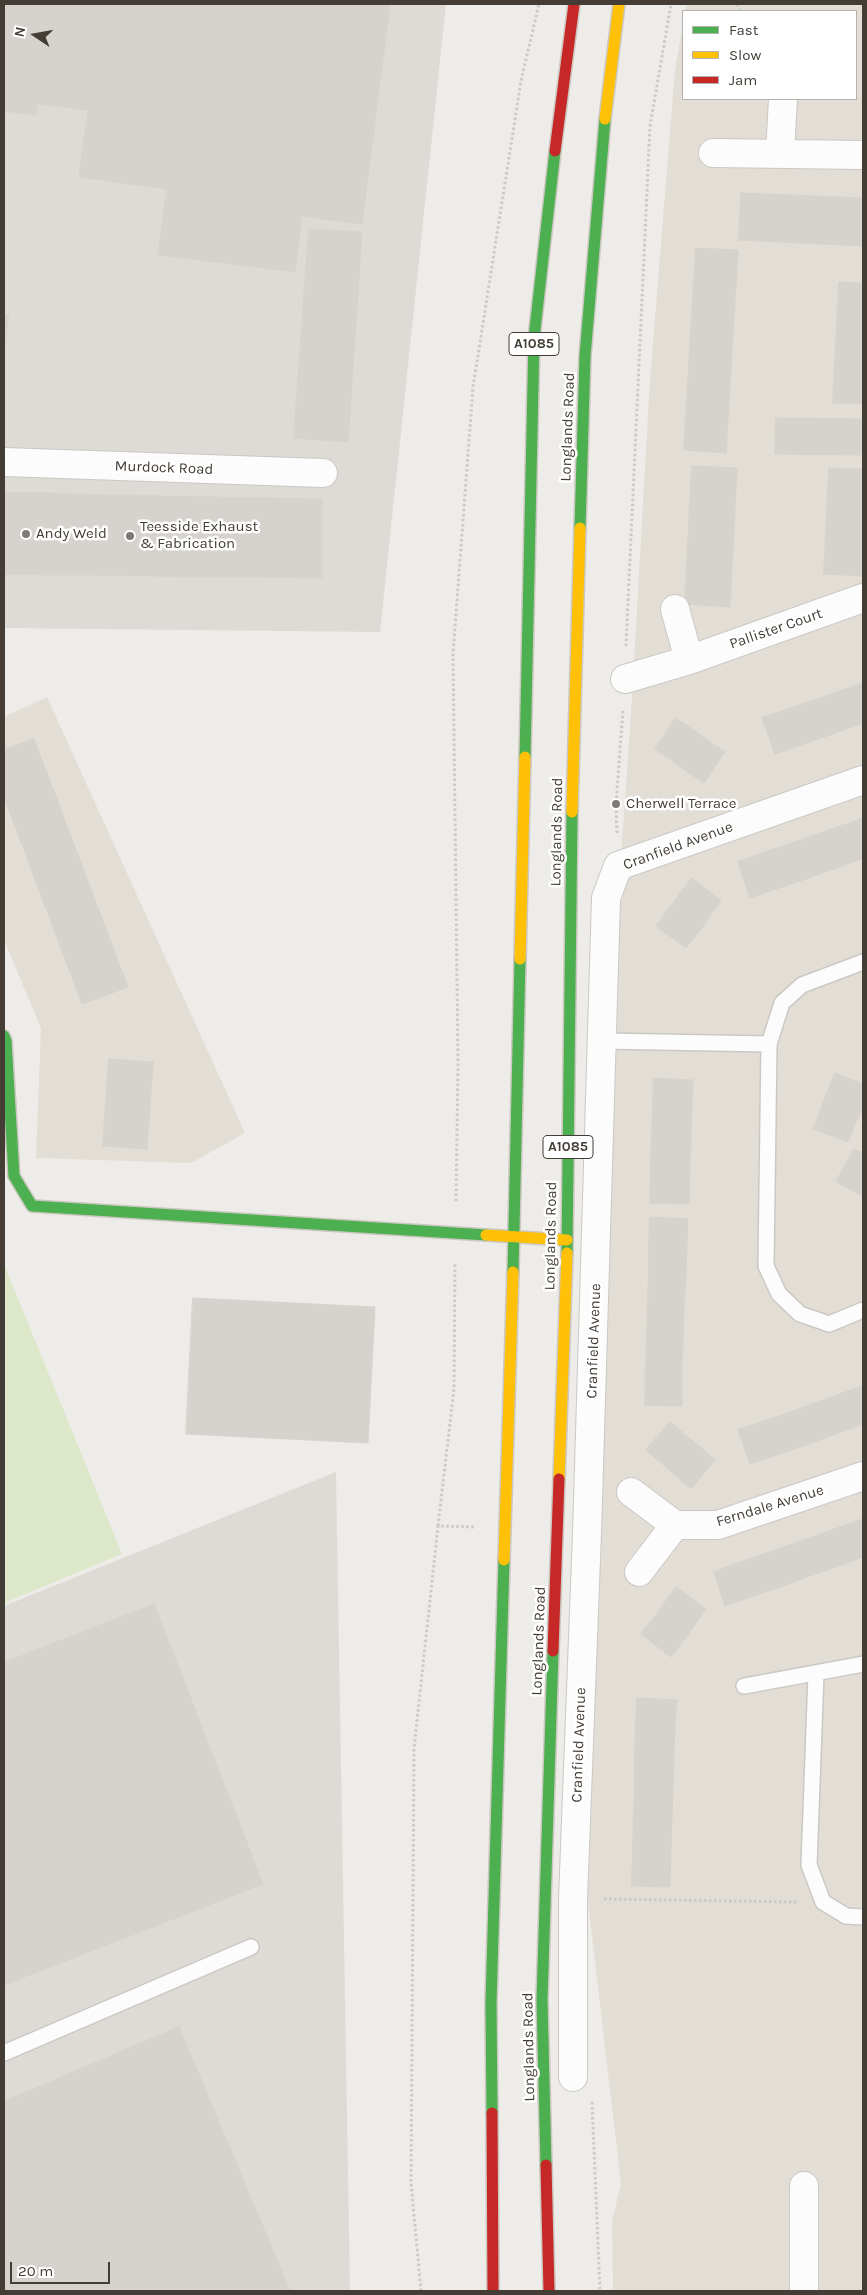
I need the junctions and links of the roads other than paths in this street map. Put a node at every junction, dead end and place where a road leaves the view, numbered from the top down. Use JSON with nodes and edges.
{"nodes":[{"id":1,"x":574,"y":4,"type":"edge"},
{"id":2,"x":619,"y":4,"type":"edge"},
{"id":3,"x":783,"y":100,"type":"edge"},
{"id":4,"x":713,"y":153,"type":"dead end"},
{"id":5,"x":780,"y":153,"type":"junction"},
{"id":6,"x":863,"y":155,"type":"edge"},
{"id":7,"x":4,"y":462,"type":"edge"},
{"id":8,"x":323,"y":473,"type":"dead end"},
{"id":9,"x":863,"y":598,"type":"edge"},
{"id":10,"x":675,"y":608,"type":"dead end"},
{"id":11,"x":689,"y":660,"type":"junction"},
{"id":12,"x":625,"y":679,"type":"road end"},
{"id":13,"x":863,"y":780,"type":"edge"},
{"id":14,"x":863,"y":962,"type":"edge"},
{"id":15,"x":4,"y":1036,"type":"edge"},
{"id":16,"x":603,"y":1041,"type":"junction"},
{"id":17,"x":770,"y":1044,"type":"junction"},
{"id":18,"x":514,"y":1236,"type":"junction"},
{"id":19,"x":567,"y":1240,"type":"junction"},
{"id":20,"x":863,"y":1310,"type":"edge"},
{"id":21,"x":863,"y":1476,"type":"edge"},
{"id":22,"x":631,"y":1492,"type":"dead end"},
{"id":23,"x":675,"y":1525,"type":"junction"},
{"id":24,"x":639,"y":1572,"type":"dead end"},
{"id":25,"x":863,"y":1664,"type":"edge"},
{"id":26,"x":816,"y":1674,"type":"junction"},
{"id":27,"x":744,"y":1686,"type":"dead end"},
{"id":28,"x":863,"y":1917,"type":"edge"},
{"id":29,"x":251,"y":1947,"type":"dead end"},
{"id":30,"x":4,"y":2052,"type":"edge"},
{"id":31,"x":573,"y":2077,"type":"dead end"},
{"id":32,"x":804,"y":2186,"type":"dead end"},
{"id":33,"x":493,"y":2291,"type":"edge"},
{"id":34,"x":549,"y":2291,"type":"edge"},
{"id":35,"x":804,"y":2291,"type":"edge"}],
"edges":[{"from":1,"to":18,"type":"main road","number":"A1085"},
{"from":2,"to":19,"type":"main road","name":"Longlands Road","number":"A1085"},
{"from":3,"to":5,"type":"street"},
{"from":4,"to":5,"type":"street"},
{"from":5,"to":6,"type":"street"},
{"from":7,"to":8,"type":"street","name":"Murdock Road"},
{"from":9,"to":11,"type":"street","name":"Pallister Court"},
{"from":10,"to":11,"type":"street"},
{"from":11,"to":12,"type":"street","name":"Pallister Court"},
{"from":13,"to":16,"type":"street","name":"Cranfield Avenue"},
{"from":14,"to":17,"type":"lane"},
{"from":15,"to":18,"type":"main road"},
{"from":16,"to":17,"type":"lane"},
{"from":16,"to":31,"type":"street","name":"Cranfield Avenue"},
{"from":17,"to":20,"type":"lane"},
{"from":18,"to":19,"type":"main road"},
{"from":18,"to":33,"type":"main road","number":"A1085"},
{"from":19,"to":34,"type":"main road","name":"Longlands Road","number":"A1085"},
{"from":21,"to":23,"type":"street","name":"Ferndale Avenue"},
{"from":22,"to":23,"type":"street"},
{"from":23,"to":24,"type":"street"},
{"from":25,"to":26,"type":"lane"},
{"from":26,"to":27,"type":"lane"},
{"from":26,"to":28,"type":"lane"},
{"from":29,"to":30,"type":"lane"},
{"from":32,"to":35,"type":"street"}]}
